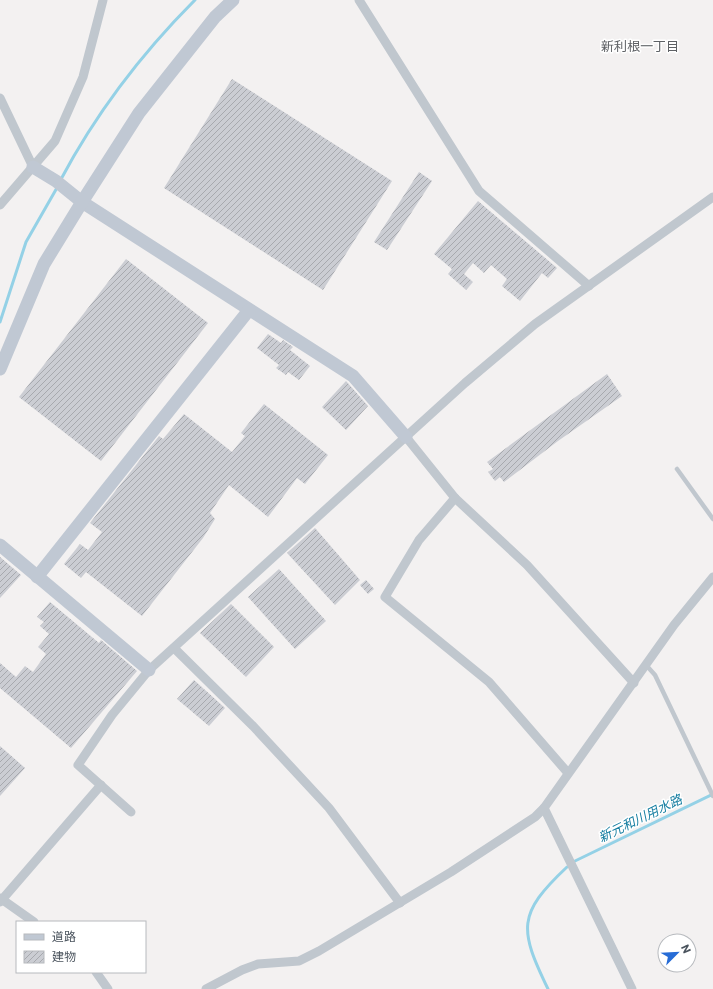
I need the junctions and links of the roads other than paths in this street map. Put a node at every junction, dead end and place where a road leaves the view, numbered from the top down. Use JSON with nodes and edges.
{"nodes":[{"id":1,"x":102,"y":0,"type":"edge"},
{"id":2,"x":233,"y":0,"type":"edge"},
{"id":3,"x":359,"y":0,"type":"edge"},
{"id":4,"x":0,"y":98,"type":"edge"},
{"id":5,"x":33,"y":167,"type":"junction"},
{"id":6,"x":713,"y":198,"type":"edge"},
{"id":7,"x":82,"y":202,"type":"junction"},
{"id":8,"x":0,"y":205,"type":"edge"},
{"id":9,"x":589,"y":286,"type":"junction"},
{"id":10,"x":249,"y":310,"type":"junction"},
{"id":11,"x":0,"y":369,"type":"edge"},
{"id":12,"x":406,"y":437,"type":"junction"},
{"id":13,"x":677,"y":469,"type":"dead end"},
{"id":14,"x":455,"y":498,"type":"junction"},
{"id":15,"x":713,"y":519,"type":"edge"},
{"id":16,"x":0,"y":545,"type":"edge"},
{"id":17,"x":37,"y":577,"type":"junction"},
{"id":18,"x":713,"y":577,"type":"edge"},
{"id":19,"x":174,"y":648,"type":"junction"},
{"id":20,"x":646,"y":665,"type":"junction"},
{"id":21,"x":149,"y":670,"type":"junction"},
{"id":22,"x":634,"y":683,"type":"junction"},
{"id":23,"x":568,"y":773,"type":"junction"},
{"id":24,"x":101,"y":785,"type":"junction"},
{"id":25,"x":713,"y":796,"type":"edge"},
{"id":26,"x":544,"y":808,"type":"junction"},
{"id":27,"x":131,"y":812,"type":"dead end"},
{"id":28,"x":1,"y":900,"type":"edge"},
{"id":29,"x":400,"y":903,"type":"junction"},
{"id":30,"x":32,"y":921,"type":"edge"},
{"id":31,"x":97,"y":973,"type":"edge"},
{"id":32,"x":108,"y":989,"type":"edge"},
{"id":33,"x":206,"y":989,"type":"edge"},
{"id":34,"x":632,"y":989,"type":"edge"}],
"edges":[{"from":1,"to":5,"type":"street"},
{"from":2,"to":7,"type":"street"},
{"from":3,"to":9,"type":"street"},
{"from":4,"to":5,"type":"street"},
{"from":5,"to":7,"type":"street"},
{"from":5,"to":8,"type":"street"},
{"from":6,"to":9,"type":"street"},
{"from":7,"to":10,"type":"street"},
{"from":7,"to":11,"type":"street"},
{"from":9,"to":12,"type":"street"},
{"from":10,"to":12,"type":"street"},
{"from":10,"to":17,"type":"street"},
{"from":12,"to":14,"type":"street"},
{"from":12,"to":19,"type":"street"},
{"from":13,"to":15,"type":"lane"},
{"from":14,"to":22,"type":"street"},
{"from":14,"to":23,"type":"street"},
{"from":16,"to":17,"type":"street"},
{"from":17,"to":21,"type":"street"},
{"from":18,"to":20,"type":"street"},
{"from":19,"to":21,"type":"street"},
{"from":19,"to":29,"type":"street"},
{"from":20,"to":22,"type":"street"},
{"from":20,"to":25,"type":"lane"},
{"from":21,"to":24,"type":"street"},
{"from":22,"to":23,"type":"street"},
{"from":23,"to":26,"type":"street"},
{"from":24,"to":27,"type":"street"},
{"from":24,"to":28,"type":"street"},
{"from":26,"to":29,"type":"street"},
{"from":26,"to":34,"type":"street"},
{"from":28,"to":30,"type":"street"},
{"from":29,"to":33,"type":"street"},
{"from":31,"to":32,"type":"street"}]}
